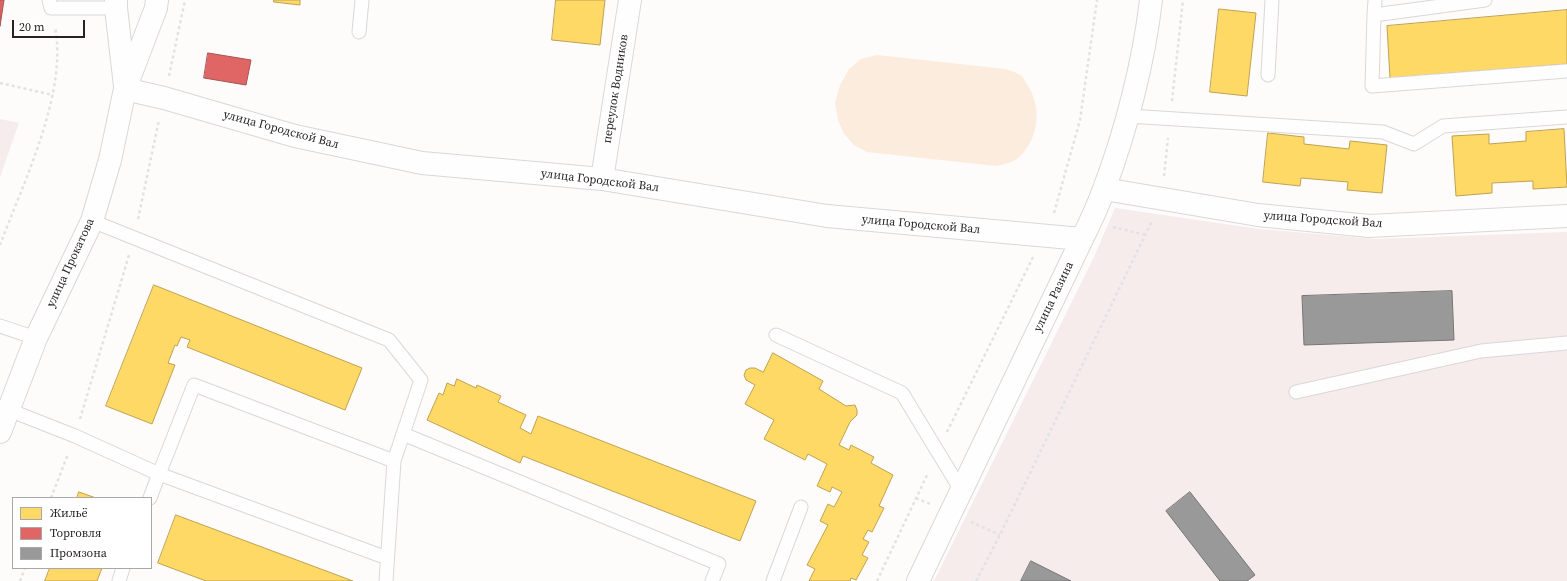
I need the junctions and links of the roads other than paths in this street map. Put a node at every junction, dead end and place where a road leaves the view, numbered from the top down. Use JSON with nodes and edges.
{"nodes":[{"id":1,"x":158,"y":0,"type":"edge"},
{"id":2,"x":362,"y":0,"type":"edge"},
{"id":3,"x":630,"y":0,"type":"edge"},
{"id":4,"x":1151,"y":0,"type":"edge"},
{"id":5,"x":1272,"y":0,"type":"edge"},
{"id":6,"x":1375,"y":0,"type":"edge"},
{"id":7,"x":1485,"y":0,"type":"edge"},
{"id":8,"x":50,"y":4,"type":"edge"},
{"id":9,"x":116,"y":4,"type":"edge"},
{"id":10,"x":1374,"y":15,"type":"junction"},
{"id":11,"x":359,"y":32,"type":"dead end"},
{"id":12,"x":1567,"y":71,"type":"edge"},
{"id":13,"x":1268,"y":75,"type":"dead end"},
{"id":14,"x":125,"y":89,"type":"junction"},
{"id":15,"x":1128,"y":116,"type":"junction"},
{"id":16,"x":1567,"y":117,"type":"edge"},
{"id":17,"x":602,"y":179,"type":"junction"},
{"id":18,"x":1104,"y":189,"type":"junction"},
{"id":19,"x":1567,"y":216,"type":"edge"},
{"id":20,"x":92,"y":221,"type":"junction"},
{"id":21,"x":1082,"y":239,"type":"junction"},
{"id":22,"x":0,"y":326,"type":"edge"},
{"id":23,"x":776,"y":335,"type":"dead end"},
{"id":24,"x":36,"y":338,"type":"junction"},
{"id":25,"x":1567,"y":343,"type":"edge"},
{"id":26,"x":1296,"y":392,"type":"dead end"},
{"id":27,"x":8,"y":410,"type":"junction"},
{"id":28,"x":0,"y":432,"type":"edge"},
{"id":29,"x":403,"y":434,"type":"junction"},
{"id":30,"x":394,"y":461,"type":"junction"},
{"id":31,"x":159,"y":474,"type":"junction"},
{"id":32,"x":961,"y":490,"type":"junction"},
{"id":33,"x":150,"y":497,"type":"edge"},
{"id":34,"x":801,"y":507,"type":"dead end"},
{"id":35,"x":387,"y":558,"type":"junction"},
{"id":36,"x":124,"y":569,"type":"edge"},
{"id":37,"x":119,"y":581,"type":"edge"},
{"id":38,"x":386,"y":581,"type":"edge"},
{"id":39,"x":712,"y":581,"type":"edge"},
{"id":40,"x":773,"y":581,"type":"edge"},
{"id":41,"x":918,"y":581,"type":"edge"}],
"edges":[{"from":1,"to":14,"type":"street"},
{"from":2,"to":11,"type":"lane"},
{"from":3,"to":17,"type":"street","name":"переулок Водников"},
{"from":4,"to":15,"type":"street","name":"улица Разина"},
{"from":5,"to":13,"type":"lane"},
{"from":6,"to":10,"type":"lane"},
{"from":7,"to":10,"type":"lane"},
{"from":8,"to":9,"type":"lane"},
{"from":9,"to":14,"type":"street"},
{"from":10,"to":12,"type":"lane"},
{"from":14,"to":17,"type":"street","name":"улица Городской Вал"},
{"from":14,"to":20,"type":"street","name":"улица Прокатова"},
{"from":15,"to":16,"type":"lane"},
{"from":15,"to":18,"type":"street","name":"улица Разина"},
{"from":17,"to":21,"type":"street","name":"улица Городской Вал"},
{"from":18,"to":19,"type":"street","name":"улица Городской Вал"},
{"from":18,"to":21,"type":"street","name":"улица Разина"},
{"from":20,"to":24,"type":"street","name":"улица Прокатова"},
{"from":20,"to":29,"type":"lane"},
{"from":21,"to":32,"type":"street","name":"улица Разина"},
{"from":22,"to":24,"type":"lane"},
{"from":23,"to":32,"type":"lane"},
{"from":24,"to":27,"type":"street","name":"улица Прокатова"},
{"from":25,"to":26,"type":"lane"},
{"from":27,"to":28,"type":"street","name":"улица Прокатова"},
{"from":27,"to":31,"type":"lane"},
{"from":29,"to":30,"type":"lane"},
{"from":29,"to":39,"type":"lane"},
{"from":30,"to":31,"type":"lane"},
{"from":30,"to":35,"type":"lane"},
{"from":31,"to":33,"type":"lane"},
{"from":31,"to":35,"type":"lane"},
{"from":32,"to":41,"type":"street","name":"улица Разина"},
{"from":34,"to":40,"type":"lane"},
{"from":35,"to":38,"type":"lane"},
{"from":36,"to":37,"type":"lane"}]}
